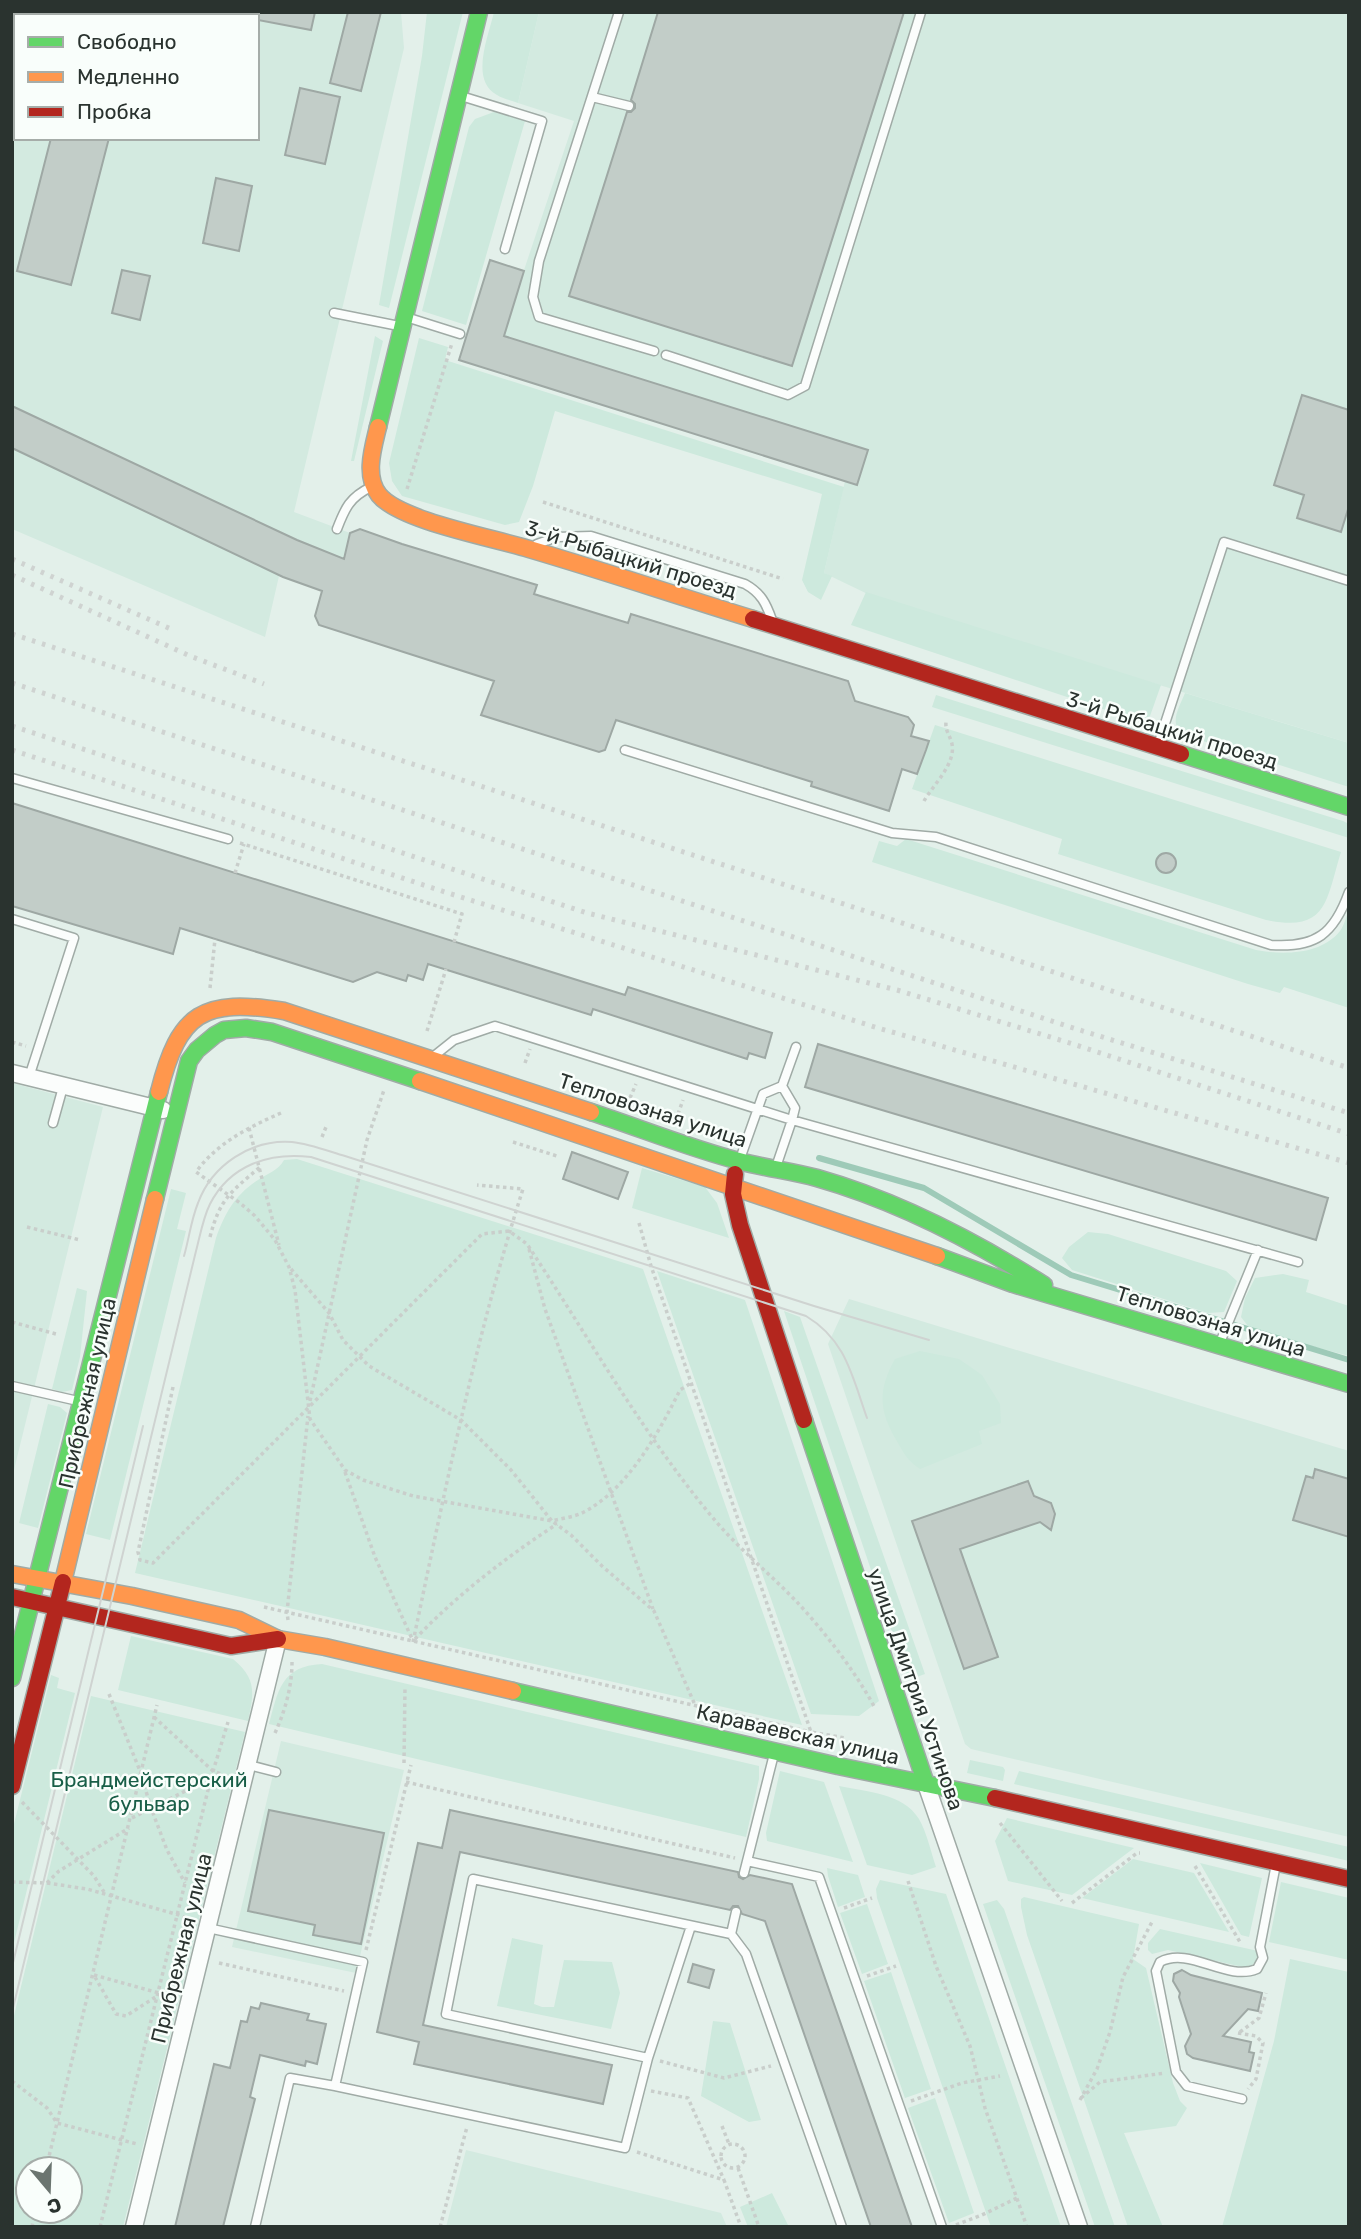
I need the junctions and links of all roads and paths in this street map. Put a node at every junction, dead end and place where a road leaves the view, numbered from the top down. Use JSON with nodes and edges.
{"nodes":[{"id":1,"x":479,"y":12,"type":"edge"},
{"id":2,"x":619,"y":12,"type":"edge"},
{"id":3,"x":921,"y":12,"type":"edge"},
{"id":4,"x":459,"y":96,"type":"junction"},
{"id":5,"x":592,"y":97,"type":"junction"},
{"id":6,"x":629,"y":106,"type":"dead end"},
{"id":7,"x":505,"y":249,"type":"dead end"},
{"id":8,"x":334,"y":313,"type":"dead end"},
{"id":9,"x":403,"y":322,"type":"junction"},
{"id":10,"x":457,"y":333,"type":"joint"},
{"id":11,"x":654,"y":351,"type":"dead end"},
{"id":12,"x":666,"y":355,"type":"dead end"},
{"id":13,"x":374,"y":486,"type":"junction"},
{"id":14,"x":407,"y":491,"type":"dead end"},
{"id":15,"x":543,"y":502,"type":"dead end"},
{"id":16,"x":337,"y":529,"type":"dead end"},
{"id":17,"x":527,"y":548,"type":"junction"},
{"id":18,"x":783,"y":579,"type":"dead end"},
{"id":19,"x":1349,"y":581,"type":"edge"},
{"id":20,"x":774,"y":626,"type":"junction"},
{"id":21,"x":946,"y":722,"type":"dead end"},
{"id":22,"x":1157,"y":747,"type":"junction"},
{"id":23,"x":625,"y":750,"type":"dead end"},
{"id":24,"x":12,"y":778,"type":"edge"},
{"id":25,"x":924,"y":801,"type":"dead end"},
{"id":26,"x":1349,"y":807,"type":"edge"},
{"id":27,"x":228,"y":839,"type":"joint"},
{"id":28,"x":244,"y":844,"type":"junction"},
{"id":29,"x":235,"y":873,"type":"dead end"},
{"id":30,"x":1349,"y":892,"type":"edge"},
{"id":31,"x":12,"y":919,"type":"edge"},
{"id":32,"x":215,"y":939,"type":"dead end"},
{"id":33,"x":454,"y":942,"type":"dead end"},
{"id":34,"x":446,"y":970,"type":"dead end"},
{"id":35,"x":210,"y":988,"type":"dead end"},
{"id":36,"x":218,"y":1009,"type":"joint"},
{"id":37,"x":229,"y":1029,"type":"joint"},
{"id":38,"x":427,"y":1031,"type":"dead end"},
{"id":39,"x":796,"y":1047,"type":"dead end"},
{"id":40,"x":429,"y":1060,"type":"junction"},
{"id":41,"x":12,"y":1073,"type":"edge"},
{"id":42,"x":29,"y":1078,"type":"junction"},
{"id":43,"x":782,"y":1086,"type":"junction"},
{"id":44,"x":63,"y":1087,"type":"junction"},
{"id":45,"x":384,"y":1090,"type":"dead end"},
{"id":46,"x":155,"y":1108,"type":"junction"},
{"id":47,"x":757,"y":1109,"type":"junction"},
{"id":48,"x":281,"y":1113,"type":"dead end"},
{"id":49,"x":176,"y":1114,"type":"junction"},
{"id":50,"x":792,"y":1120,"type":"junction"},
{"id":51,"x":53,"y":1124,"type":"dead end"},
{"id":52,"x":326,"y":1127,"type":"dead end"},
{"id":53,"x":249,"y":1128,"type":"junction"},
{"id":54,"x":322,"y":1137,"type":"dead end"},
{"id":55,"x":513,"y":1142,"type":"dead end"},
{"id":56,"x":557,"y":1156,"type":"dead end"},
{"id":57,"x":739,"y":1161,"type":"junction"},
{"id":58,"x":260,"y":1167,"type":"junction"},
{"id":59,"x":776,"y":1167,"type":"junction"},
{"id":60,"x":477,"y":1185,"type":"dead end"},
{"id":61,"x":732,"y":1185,"type":"junction"},
{"id":62,"x":228,"y":1195,"type":"junction"},
{"id":63,"x":639,"y":1223,"type":"dead end"},
{"id":64,"x":27,"y":1227,"type":"dead end"},
{"id":65,"x":509,"y":1231,"type":"junction"},
{"id":66,"x":210,"y":1237,"type":"dead end"},
{"id":67,"x":80,"y":1240,"type":"dead end"},
{"id":68,"x":527,"y":1244,"type":"junction"},
{"id":69,"x":1258,"y":1250,"type":"junction"},
{"id":70,"x":280,"y":1251,"type":"junction"},
{"id":71,"x":1298,"y":1262,"type":"dead end"},
{"id":72,"x":289,"y":1267,"type":"junction"},
{"id":73,"x":1061,"y":1297,"type":"junction"},
{"id":74,"x":329,"y":1312,"type":"junction"},
{"id":75,"x":12,"y":1322,"type":"edge"},
{"id":76,"x":57,"y":1334,"type":"dead end"},
{"id":77,"x":1219,"y":1346,"type":"junction"},
{"id":78,"x":360,"y":1356,"type":"junction"},
{"id":79,"x":691,"y":1383,"type":"junction"},
{"id":80,"x":1349,"y":1384,"type":"edge"},
{"id":81,"x":12,"y":1386,"type":"edge"},
{"id":82,"x":173,"y":1387,"type":"dead end"},
{"id":83,"x":83,"y":1402,"type":"junction"},
{"id":84,"x":309,"y":1405,"type":"junction"},
{"id":85,"x":103,"y":1407,"type":"junction"},
{"id":86,"x":461,"y":1420,"type":"junction"},
{"id":87,"x":653,"y":1440,"type":"junction"},
{"id":88,"x":345,"y":1471,"type":"junction"},
{"id":89,"x":611,"y":1491,"type":"junction"},
{"id":90,"x":443,"y":1502,"type":"junction"},
{"id":91,"x":555,"y":1523,"type":"junction"},
{"id":92,"x":750,"y":1556,"type":"junction"},
{"id":93,"x":12,"y":1574,"type":"edge"},
{"id":94,"x":37,"y":1579,"type":"junction"},
{"id":95,"x":63,"y":1584,"type":"junction"},
{"id":96,"x":12,"y":1597,"type":"edge"},
{"id":97,"x":32,"y":1601,"type":"junction"},
{"id":98,"x":58,"y":1607,"type":"junction"},
{"id":99,"x":262,"y":1607,"type":"dead end"},
{"id":100,"x":654,"y":1611,"type":"junction"},
{"id":101,"x":287,"y":1612,"type":"junction"},
{"id":102,"x":278,"y":1639,"type":"junction"},
{"id":103,"x":413,"y":1641,"type":"junction"},
{"id":104,"x":12,"y":1678,"type":"edge"},
{"id":105,"x":405,"y":1685,"type":"dead end"},
{"id":106,"x":109,"y":1693,"type":"dead end"},
{"id":107,"x":157,"y":1705,"type":"dead end"},
{"id":108,"x":695,"y":1705,"type":"junction"},
{"id":109,"x":875,"y":1708,"type":"dead end"},
{"id":110,"x":154,"y":1717,"type":"junction"},
{"id":111,"x":228,"y":1722,"type":"dead end"},
{"id":112,"x":811,"y":1732,"type":"junction"},
{"id":113,"x":845,"y":1738,"type":"dead end"},
{"id":114,"x":774,"y":1751,"type":"junction"},
{"id":115,"x":404,"y":1763,"type":"dead end"},
{"id":116,"x":248,"y":1765,"type":"junction"},
{"id":117,"x":411,"y":1765,"type":"dead end"},
{"id":118,"x":140,"y":1771,"type":"junction"},
{"id":119,"x":213,"y":1771,"type":"junction"},
{"id":120,"x":276,"y":1772,"type":"dead end"},
{"id":121,"x":211,"y":1778,"type":"junction"},
{"id":122,"x":406,"y":1782,"type":"junction"},
{"id":123,"x":244,"y":1783,"type":"junction"},
{"id":124,"x":926,"y":1784,"type":"junction"},
{"id":125,"x":12,"y":1786,"type":"edge"},
{"id":126,"x":21,"y":1801,"type":"dead end"},
{"id":127,"x":151,"y":1808,"type":"junction"},
{"id":128,"x":131,"y":1818,"type":"junction"},
{"id":129,"x":1000,"y":1822,"type":"dead end"},
{"id":130,"x":129,"y":1828,"type":"junction"},
{"id":131,"x":1149,"y":1856,"type":"dead end"},
{"id":132,"x":77,"y":1860,"type":"junction"},
{"id":133,"x":747,"y":1861,"type":"junction"},
{"id":134,"x":1184,"y":1863,"type":"dead end"},
{"id":135,"x":1277,"y":1863,"type":"junction"},
{"id":136,"x":744,"y":1873,"type":"dead end"},
{"id":137,"x":1349,"y":1879,"type":"edge"},
{"id":138,"x":908,"y":1881,"type":"dead end"},
{"id":139,"x":12,"y":1882,"type":"edge"},
{"id":140,"x":47,"y":1883,"type":"junction"},
{"id":141,"x":186,"y":1884,"type":"junction"},
{"id":142,"x":105,"y":1893,"type":"junction"},
{"id":143,"x":113,"y":1896,"type":"junction"},
{"id":144,"x":872,"y":1898,"type":"dead end"},
{"id":145,"x":1062,"y":1901,"type":"dead end"},
{"id":146,"x":1072,"y":1903,"type":"dead end"},
{"id":147,"x":736,"y":1912,"type":"dead end"},
{"id":148,"x":831,"y":1913,"type":"junction"},
{"id":149,"x":179,"y":1915,"type":"junction"},
{"id":150,"x":1152,"y":1922,"type":"dead end"},
{"id":151,"x":691,"y":1926,"type":"junction"},
{"id":152,"x":208,"y":1928,"type":"junction"},
{"id":153,"x":731,"y":1934,"type":"junction"},
{"id":154,"x":1240,"y":1942,"type":"dead end"},
{"id":155,"x":363,"y":1962,"type":"junction"},
{"id":156,"x":219,"y":1963,"type":"dead end"},
{"id":157,"x":896,"y":1966,"type":"dead end"},
{"id":158,"x":94,"y":1975,"type":"junction"},
{"id":159,"x":855,"y":1980,"type":"junction"},
{"id":160,"x":356,"y":1993,"type":"junction"},
{"id":161,"x":1266,"y":1993,"type":"dead end"},
{"id":162,"x":158,"y":1994,"type":"junction"},
{"id":163,"x":648,"y":2058,"type":"junction"},
{"id":164,"x":783,"y":2063,"type":"junction"},
{"id":165,"x":1176,"y":2072,"type":"junction"},
{"id":166,"x":1000,"y":2076,"type":"dead end"},
{"id":167,"x":978,"y":2080,"type":"junction"},
{"id":168,"x":12,"y":2081,"type":"edge"},
{"id":169,"x":335,"y":2086,"type":"junction"},
{"id":170,"x":640,"y":2089,"type":"junction"},
{"id":171,"x":1241,"y":2099,"type":"joint"},
{"id":172,"x":899,"y":2105,"type":"junction"},
{"id":173,"x":470,"y":2115,"type":"junction"},
{"id":174,"x":57,"y":2123,"type":"junction"},
{"id":175,"x":722,"y":2126,"type":"dead end"},
{"id":176,"x":122,"y":2140,"type":"junction"},
{"id":177,"x":729,"y":2144,"type":"junction"},
{"id":178,"x":153,"y":2148,"type":"junction"},
{"id":179,"x":625,"y":2148,"type":"junction"},
{"id":180,"x":49,"y":2155,"type":"edge"},
{"id":181,"x":721,"y":2160,"type":"junction"},
{"id":182,"x":716,"y":2162,"type":"junction"},
{"id":183,"x":738,"y":2168,"type":"junction"},
{"id":184,"x":724,"y":2180,"type":"junction"},
{"id":185,"x":1017,"y":2198,"type":"junction"},
{"id":186,"x":100,"y":2227,"type":"edge"},
{"id":187,"x":134,"y":2227,"type":"edge"},
{"id":188,"x":255,"y":2227,"type":"edge"},
{"id":189,"x":440,"y":2227,"type":"edge"},
{"id":190,"x":741,"y":2227,"type":"edge"},
{"id":191,"x":759,"y":2227,"type":"edge"},
{"id":192,"x":842,"y":2227,"type":"edge"},
{"id":193,"x":942,"y":2227,"type":"edge"},
{"id":194,"x":950,"y":2227,"type":"edge"},
{"id":195,"x":1027,"y":2227,"type":"edge"},
{"id":196,"x":1079,"y":2227,"type":"edge"}],
"edges":[{"from":1,"to":4,"type":"street"},
{"from":2,"to":5,"type":"lane"},
{"from":3,"to":12,"type":"lane"},
{"from":4,"to":7,"type":"lane"},
{"from":4,"to":9,"type":"street"},
{"from":5,"to":6,"type":"lane"},
{"from":5,"to":11,"type":"lane"},
{"from":8,"to":9,"type":"lane"},
{"from":9,"to":10,"type":"lane"},
{"from":9,"to":13,"type":"street"},
{"from":10,"to":14,"type":"path"},
{"from":13,"to":16,"type":"lane"},
{"from":13,"to":17,"type":"street","name":"3-й Рыбацкий проезд"},
{"from":15,"to":18,"type":"path"},
{"from":17,"to":20,"type":"street","name":"3-й Рыбацкий проезд"},
{"from":17,"to":20,"type":"lane"},
{"from":19,"to":22,"type":"lane"},
{"from":20,"to":22,"type":"street","name":"3-й Рыбацкий проезд"},
{"from":21,"to":25,"type":"path"},
{"from":22,"to":26,"type":"street","name":"3-й Рыбацкий проезд"},
{"from":23,"to":30,"type":"lane"},
{"from":24,"to":27,"type":"lane"},
{"from":27,"to":28,"type":"path"},
{"from":28,"to":29,"type":"path"},
{"from":28,"to":33,"type":"path"},
{"from":31,"to":42,"type":"lane"},
{"from":32,"to":35,"type":"path"},
{"from":34,"to":38,"type":"path"},
{"from":36,"to":40,"type":"street","name":"Тепловозная улица"},
{"from":36,"to":46,"type":"street","name":"Прибрежная улица"},
{"from":37,"to":49,"type":"street","name":"Прибрежная улица"},
{"from":37,"to":61,"type":"street","name":"Тепловозная улица"},
{"from":39,"to":43,"type":"lane"},
{"from":40,"to":47,"type":"lane"},
{"from":40,"to":57,"type":"street","name":"Тепловозная улица"},
{"from":41,"to":42,"type":"street"},
{"from":42,"to":44,"type":"street"},
{"from":43,"to":47,"type":"lane"},
{"from":43,"to":50,"type":"lane"},
{"from":44,"to":46,"type":"street"},
{"from":44,"to":51,"type":"lane"},
{"from":45,"to":74,"type":"path"},
{"from":46,"to":49,"type":"street"},
{"from":46,"to":83,"type":"street","name":"Прибрежная улица"},
{"from":47,"to":50,"type":"lane"},
{"from":47,"to":57,"type":"lane"},
{"from":48,"to":53,"type":"path"},
{"from":49,"to":85,"type":"street","name":"Прибрежная улица"},
{"from":50,"to":59,"type":"lane"},
{"from":50,"to":69,"type":"lane"},
{"from":52,"to":54,"type":"path"},
{"from":53,"to":58,"type":"path"},
{"from":53,"to":62,"type":"path"},
{"from":55,"to":56,"type":"path"},
{"from":57,"to":59,"type":"street","name":"Тепловозная улица"},
{"from":57,"to":61,"type":"street","name":"улица Дмитрия Устинова"},
{"from":58,"to":62,"type":"path"},
{"from":58,"to":70,"type":"path"},
{"from":59,"to":73,"type":"street","name":"Тепловозная улица"},
{"from":60,"to":65,"type":"path"},
{"from":61,"to":73,"type":"street","name":"Тепловозная улица"},
{"from":61,"to":124,"type":"street","name":"улица Дмитрия Устинова"},
{"from":62,"to":66,"type":"path"},
{"from":62,"to":70,"type":"path"},
{"from":63,"to":79,"type":"path"},
{"from":64,"to":67,"type":"path"},
{"from":65,"to":68,"type":"path"},
{"from":65,"to":78,"type":"path"},
{"from":65,"to":86,"type":"path"},
{"from":68,"to":87,"type":"path"},
{"from":68,"to":89,"type":"path"},
{"from":69,"to":71,"type":"lane"},
{"from":69,"to":77,"type":"lane"},
{"from":70,"to":72,"type":"path"},
{"from":72,"to":74,"type":"path"},
{"from":72,"to":84,"type":"path"},
{"from":73,"to":77,"type":"street","name":"Тепловозная улица"},
{"from":74,"to":78,"type":"path"},
{"from":74,"to":84,"type":"path"},
{"from":75,"to":76,"type":"path"},
{"from":77,"to":80,"type":"street","name":"Тепловозная улица"},
{"from":78,"to":84,"type":"path"},
{"from":78,"to":86,"type":"path"},
{"from":79,"to":87,"type":"path"},
{"from":79,"to":92,"type":"path"},
{"from":81,"to":83,"type":"lane"},
{"from":82,"to":84,"type":"path"},
{"from":83,"to":85,"type":"lane"},
{"from":83,"to":94,"type":"street","name":"Прибрежная улица"},
{"from":84,"to":88,"type":"path"},
{"from":84,"to":101,"type":"path"},
{"from":85,"to":95,"type":"street","name":"Прибрежная улица"},
{"from":86,"to":90,"type":"path"},
{"from":86,"to":91,"type":"path"},
{"from":87,"to":89,"type":"path"},
{"from":87,"to":92,"type":"path"},
{"from":88,"to":90,"type":"path"},
{"from":88,"to":103,"type":"path"},
{"from":89,"to":91,"type":"path"},
{"from":89,"to":100,"type":"path"},
{"from":90,"to":91,"type":"path"},
{"from":90,"to":103,"type":"path"},
{"from":91,"to":100,"type":"path"},
{"from":91,"to":103,"type":"path"},
{"from":92,"to":109,"type":"path"},
{"from":92,"to":112,"type":"path"},
{"from":93,"to":94,"type":"street","name":"Караваевская улица"},
{"from":94,"to":95,"type":"street","name":"Караваевская улица"},
{"from":94,"to":97,"type":"street","name":"Прибрежная улица"},
{"from":95,"to":98,"type":"street","name":"Прибрежная улица"},
{"from":95,"to":102,"type":"street","name":"Караваевская улица"},
{"from":96,"to":97,"type":"street","name":"Караваевская улица"},
{"from":97,"to":98,"type":"street","name":"Караваевская улица"},
{"from":97,"to":104,"type":"street","name":"Прибрежная улица"},
{"from":98,"to":102,"type":"street","name":"Караваевская улица"},
{"from":98,"to":125,"type":"street","name":"Прибрежная улица"},
{"from":99,"to":101,"type":"path"},
{"from":100,"to":108,"type":"path"},
{"from":101,"to":103,"type":"path"},
{"from":102,"to":114,"type":"street","name":"Караваевская улица"},
{"from":102,"to":116,"type":"street","name":"Прибрежная улица"},
{"from":103,"to":108,"type":"path"},
{"from":105,"to":115,"type":"path"},
{"from":106,"to":118,"type":"path"},
{"from":107,"to":110,"type":"path"},
{"from":108,"to":112,"type":"path"},
{"from":110,"to":118,"type":"path"},
{"from":110,"to":119,"type":"path"},
{"from":111,"to":119,"type":"path"},
{"from":112,"to":113,"type":"path"},
{"from":114,"to":124,"type":"street","name":"Караваевская улица"},
{"from":114,"to":133,"type":"lane"},
{"from":116,"to":120,"type":"lane"},
{"from":116,"to":123,"type":"street","name":"Прибрежная улица"},
{"from":117,"to":122,"type":"path"},
{"from":118,"to":127,"type":"path"},
{"from":118,"to":128,"type":"path"},
{"from":119,"to":121,"type":"path"},
{"from":119,"to":123,"type":"path"},
{"from":121,"to":127,"type":"path"},
{"from":121,"to":141,"type":"path"},
{"from":122,"to":133,"type":"path"},
{"from":122,"to":155,"type":"path"},
{"from":123,"to":152,"type":"street","name":"Прибрежная улица"},
{"from":124,"to":135,"type":"street","name":"Караваевская улица"},
{"from":124,"to":196,"type":"street","name":"улица Дмитрия Устинова"},
{"from":126,"to":132,"type":"path"},
{"from":127,"to":128,"type":"path"},
{"from":127,"to":141,"type":"path"},
{"from":128,"to":130,"type":"path"},
{"from":129,"to":145,"type":"path"},
{"from":130,"to":132,"type":"path"},
{"from":130,"to":143,"type":"path"},
{"from":131,"to":146,"type":"path"},
{"from":132,"to":140,"type":"path"},
{"from":132,"to":142,"type":"path"},
{"from":133,"to":136,"type":"lane"},
{"from":133,"to":148,"type":"lane"},
{"from":134,"to":154,"type":"path"},
{"from":135,"to":137,"type":"street","name":"Караваевская улица"},
{"from":135,"to":165,"type":"lane"},
{"from":138,"to":167,"type":"path"},
{"from":139,"to":140,"type":"path"},
{"from":140,"to":142,"type":"path"},
{"from":141,"to":149,"type":"path"},
{"from":142,"to":143,"type":"path"},
{"from":143,"to":149,"type":"path"},
{"from":143,"to":158,"type":"path"},
{"from":144,"to":148,"type":"path"},
{"from":147,"to":153,"type":"lane"},
{"from":148,"to":159,"type":"lane"},
{"from":149,"to":152,"type":"path"},
{"from":149,"to":162,"type":"path"},
{"from":150,"to":165,"type":"path"},
{"from":151,"to":153,"type":"lane"},
{"from":151,"to":163,"type":"lane"},
{"from":151,"to":163,"type":"lane"},
{"from":152,"to":155,"type":"lane"},
{"from":152,"to":178,"type":"street","name":"Прибрежная улица"},
{"from":153,"to":164,"type":"lane"},
{"from":155,"to":160,"type":"lane"},
{"from":156,"to":160,"type":"path"},
{"from":157,"to":159,"type":"path"},
{"from":158,"to":162,"type":"path"},
{"from":158,"to":162,"type":"path"},
{"from":158,"to":174,"type":"path"},
{"from":159,"to":172,"type":"lane"},
{"from":160,"to":169,"type":"lane"},
{"from":161,"to":171,"type":"path"},
{"from":162,"to":176,"type":"path"},
{"from":163,"to":164,"type":"path"},
{"from":163,"to":170,"type":"lane"},
{"from":164,"to":192,"type":"lane"},
{"from":165,"to":171,"type":"lane"},
{"from":166,"to":167,"type":"path"},
{"from":167,"to":172,"type":"path"},
{"from":167,"to":185,"type":"path"},
{"from":168,"to":174,"type":"path"},
{"from":169,"to":173,"type":"lane"},
{"from":169,"to":188,"type":"lane"},
{"from":170,"to":179,"type":"lane"},
{"from":170,"to":182,"type":"path"},
{"from":172,"to":193,"type":"lane"},
{"from":173,"to":179,"type":"lane"},
{"from":173,"to":189,"type":"path"},
{"from":174,"to":176,"type":"path"},
{"from":174,"to":180,"type":"path"},
{"from":175,"to":177,"type":"path"},
{"from":176,"to":178,"type":"path"},
{"from":176,"to":186,"type":"path"},
{"from":177,"to":181,"type":"path"},
{"from":177,"to":183,"type":"path"},
{"from":178,"to":187,"type":"street","name":"Прибрежная улица"},
{"from":179,"to":184,"type":"path"},
{"from":181,"to":182,"type":"path"},
{"from":181,"to":183,"type":"path"},
{"from":182,"to":184,"type":"path"},
{"from":183,"to":191,"type":"path"},
{"from":184,"to":190,"type":"path"},
{"from":185,"to":194,"type":"path"},
{"from":185,"to":195,"type":"path"}]}
